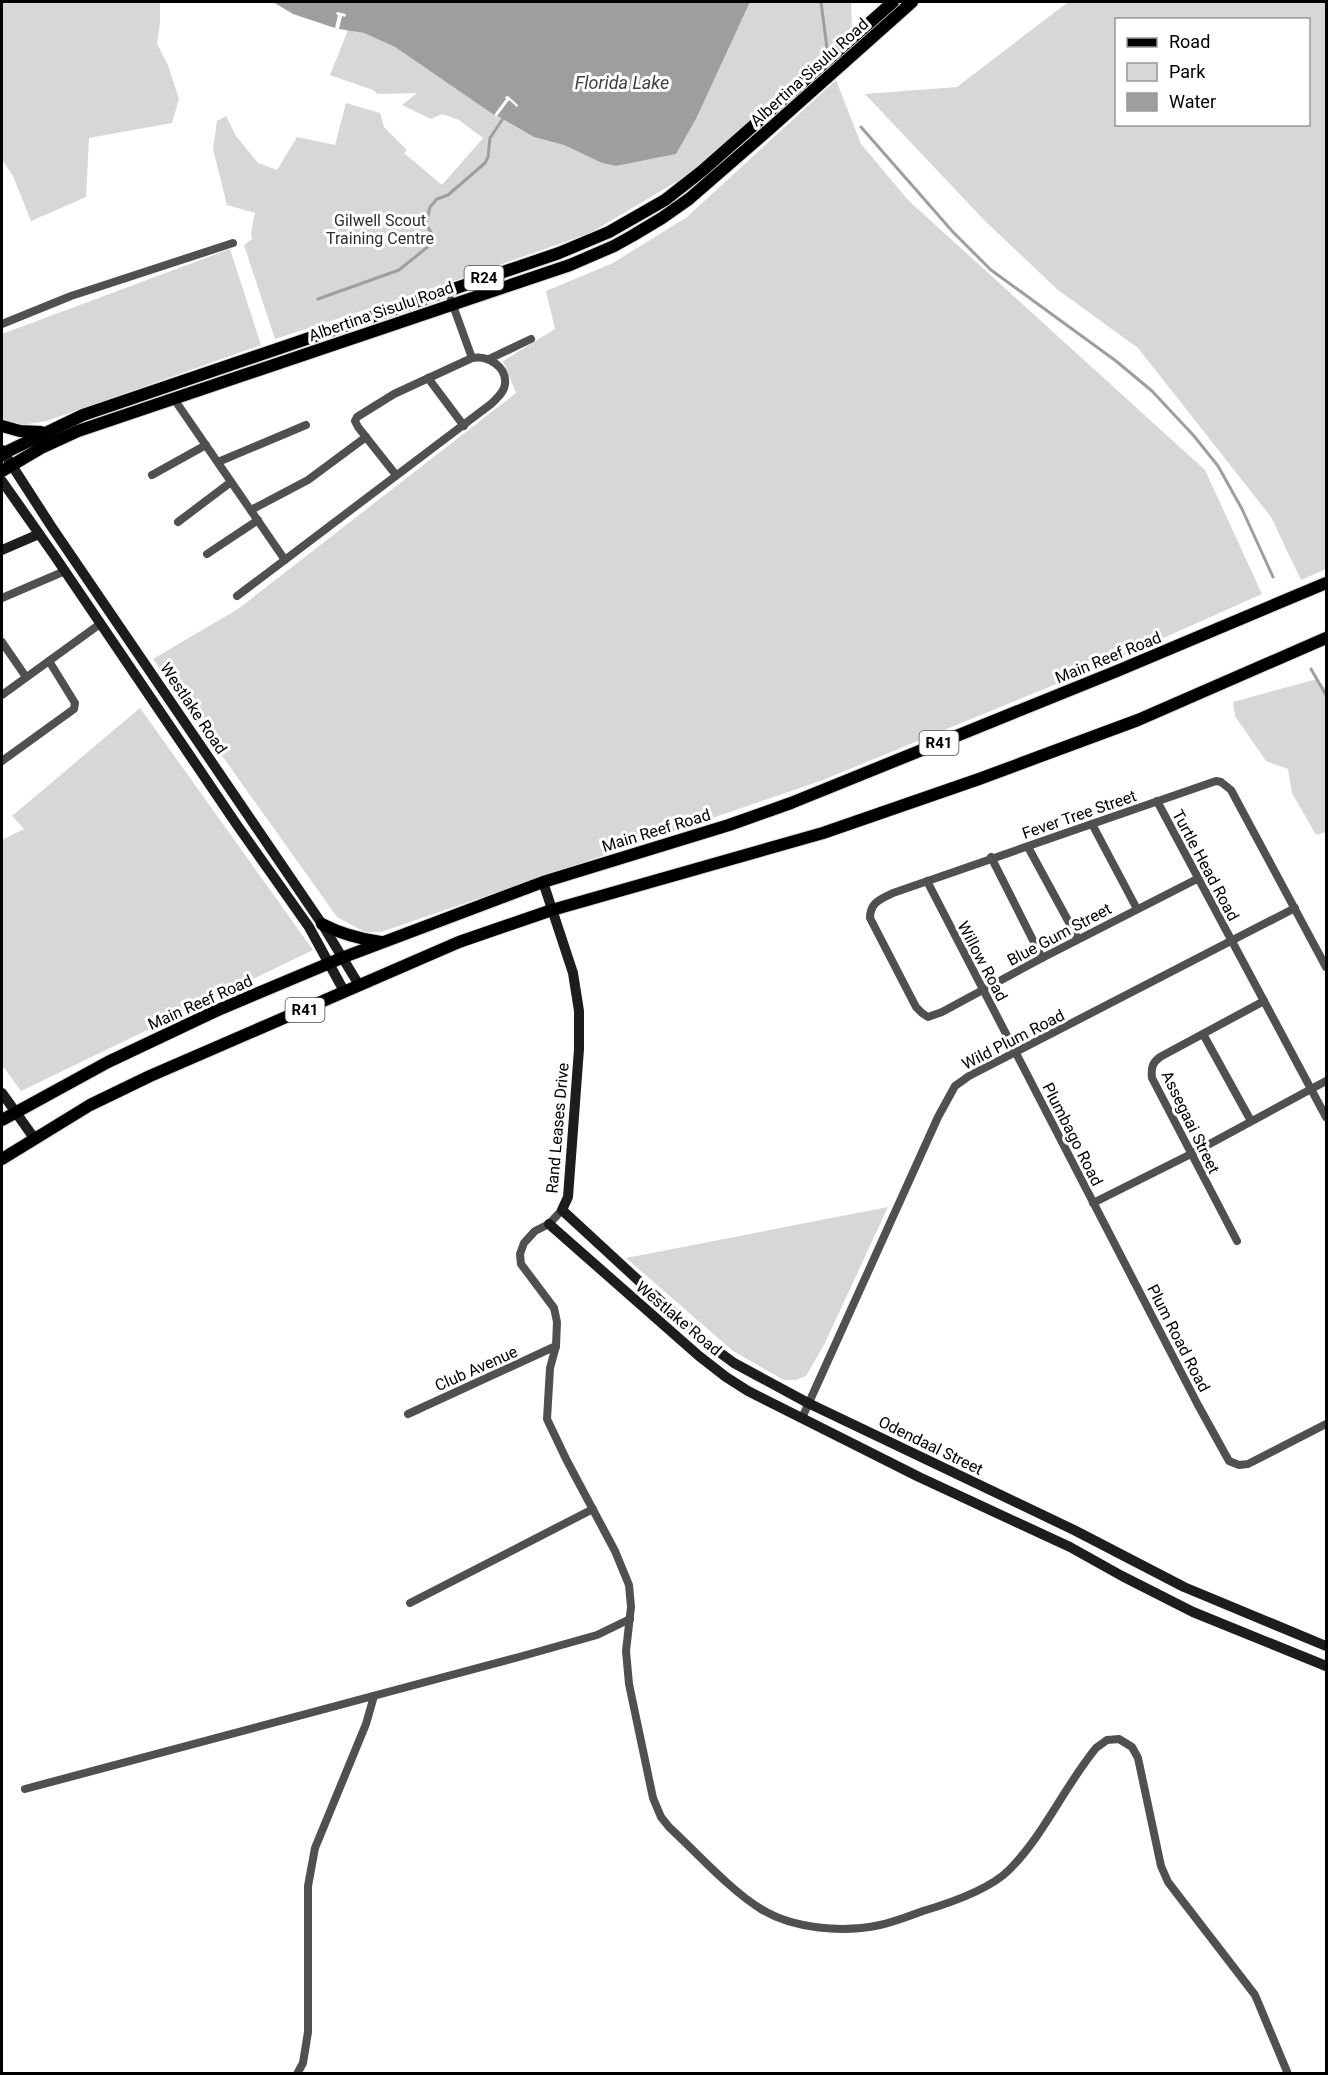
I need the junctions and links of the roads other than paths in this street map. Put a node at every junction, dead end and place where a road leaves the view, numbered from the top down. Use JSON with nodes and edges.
{"nodes":[{"id":1,"x":893,"y":2,"type":"edge"},
{"id":2,"x":912,"y":2,"type":"edge"},
{"id":3,"x":233,"y":243,"type":"dead end"},
{"id":4,"x":449,"y":290,"type":"junction"},
{"id":5,"x":452,"y":303,"type":"junction"},
{"id":6,"x":2,"y":324,"type":"edge"},
{"id":7,"x":531,"y":339,"type":"dead end"},
{"id":8,"x":472,"y":358,"type":"junction"},
{"id":9,"x":489,"y":359,"type":"junction"},
{"id":10,"x":428,"y":378,"type":"junction"},
{"id":11,"x":174,"y":399,"type":"junction"},
{"id":12,"x":306,"y":425,"type":"dead end"},
{"id":13,"x":2,"y":426,"type":"edge"},
{"id":14,"x":464,"y":426,"type":"junction"},
{"id":15,"x":45,"y":432,"type":"junction"},
{"id":16,"x":366,"y":437,"type":"junction"},
{"id":17,"x":206,"y":444,"type":"junction"},
{"id":18,"x":2,"y":452,"type":"edge"},
{"id":19,"x":218,"y":462,"type":"junction"},
{"id":20,"x":6,"y":468,"type":"edge"},
{"id":21,"x":152,"y":475,"type":"dead end"},
{"id":22,"x":396,"y":475,"type":"junction"},
{"id":23,"x":2,"y":481,"type":"edge"},
{"id":24,"x":231,"y":482,"type":"junction"},
{"id":25,"x":251,"y":510,"type":"junction"},
{"id":26,"x":258,"y":520,"type":"junction"},
{"id":27,"x":178,"y":522,"type":"dead end"},
{"id":28,"x":39,"y":534,"type":"junction"},
{"id":29,"x":2,"y":550,"type":"edge"},
{"id":30,"x":207,"y":554,"type":"dead end"},
{"id":31,"x":285,"y":560,"type":"junction"},
{"id":32,"x":65,"y":571,"type":"junction"},
{"id":33,"x":1326,"y":583,"type":"edge"},
{"id":34,"x":237,"y":596,"type":"dead end"},
{"id":35,"x":2,"y":598,"type":"edge"},
{"id":36,"x":100,"y":624,"type":"junction"},
{"id":37,"x":1326,"y":638,"type":"edge"},
{"id":38,"x":2,"y":642,"type":"edge"},
{"id":39,"x":49,"y":661,"type":"junction"},
{"id":40,"x":26,"y":677,"type":"junction"},
{"id":41,"x":2,"y":695,"type":"edge"},
{"id":42,"x":2,"y":761,"type":"edge"},
{"id":43,"x":1157,"y":801,"type":"junction"},
{"id":44,"x":1092,"y":824,"type":"junction"},
{"id":45,"x":1028,"y":847,"type":"junction"},
{"id":46,"x":991,"y":857,"type":"junction"},
{"id":47,"x":1199,"y":878,"type":"junction"},
{"id":48,"x":543,"y":882,"type":"junction"},
{"id":49,"x":927,"y":882,"type":"junction"},
{"id":50,"x":1295,"y":908,"type":"junction"},
{"id":51,"x":1137,"y":909,"type":"junction"},
{"id":52,"x":552,"y":910,"type":"junction"},
{"id":53,"x":322,"y":924,"type":"junction"},
{"id":54,"x":1078,"y":939,"type":"junction"},
{"id":55,"x":1230,"y":941,"type":"junction"},
{"id":56,"x":383,"y":942,"type":"junction"},
{"id":57,"x":344,"y":957,"type":"junction"},
{"id":58,"x":1042,"y":958,"type":"junction"},
{"id":59,"x":329,"y":963,"type":"junction"},
{"id":60,"x":1326,"y":966,"type":"edge"},
{"id":61,"x":359,"y":985,"type":"junction"},
{"id":62,"x":345,"y":991,"type":"junction"},
{"id":63,"x":983,"y":991,"type":"junction"},
{"id":64,"x":1264,"y":1001,"type":"junction"},
{"id":65,"x":933,"y":1016,"type":"joint"},
{"id":66,"x":1203,"y":1034,"type":"junction"},
{"id":67,"x":1016,"y":1053,"type":"junction"},
{"id":68,"x":1326,"y":1081,"type":"edge"},
{"id":69,"x":1312,"y":1089,"type":"junction"},
{"id":70,"x":2,"y":1093,"type":"edge"},
{"id":71,"x":15,"y":1111,"type":"junction"},
{"id":72,"x":1326,"y":1117,"type":"edge"},
{"id":73,"x":2,"y":1120,"type":"edge"},
{"id":74,"x":1251,"y":1121,"type":"junction"},
{"id":75,"x":34,"y":1138,"type":"junction"},
{"id":76,"x":1191,"y":1154,"type":"junction"},
{"id":77,"x":2,"y":1159,"type":"edge"},
{"id":78,"x":1093,"y":1203,"type":"junction"},
{"id":79,"x":562,"y":1210,"type":"junction"},
{"id":80,"x":549,"y":1224,"type":"junction"},
{"id":81,"x":1106,"y":1227,"type":"joint"},
{"id":82,"x":1237,"y":1241,"type":"dead end"},
{"id":83,"x":556,"y":1346,"type":"junction"},
{"id":84,"x":808,"y":1403,"type":"junction"},
{"id":85,"x":408,"y":1414,"type":"dead end"},
{"id":86,"x":802,"y":1418,"type":"junction"},
{"id":87,"x":1326,"y":1424,"type":"edge"},
{"id":88,"x":593,"y":1509,"type":"junction"},
{"id":89,"x":410,"y":1602,"type":"dead end"},
{"id":90,"x":630,"y":1618,"type":"junction"},
{"id":91,"x":1326,"y":1646,"type":"edge"},
{"id":92,"x":1326,"y":1666,"type":"edge"},
{"id":93,"x":374,"y":1696,"type":"junction"},
{"id":94,"x":25,"y":1789,"type":"dead end"},
{"id":95,"x":297,"y":2073,"type":"edge"},
{"id":96,"x":1288,"y":2073,"type":"edge"}],
"edges":[{"from":1,"to":4,"type":"main road","name":"Albertina Sisulu Road","number":"R24"},
{"from":2,"to":5,"type":"main road","name":"Albertina Sisulu Road","number":"R24"},
{"from":3,"to":6,"type":"street"},
{"from":4,"to":5,"type":"street"},
{"from":4,"to":15,"type":"main road","name":"Albertina Sisulu Road","number":"R24"},
{"from":5,"to":8,"type":"street"},
{"from":5,"to":11,"type":"main road","name":"Albertina Sisulu Road","number":"R24"},
{"from":7,"to":9,"type":"street"},
{"from":8,"to":9,"type":"street"},
{"from":8,"to":10,"type":"street"},
{"from":9,"to":14,"type":"street"},
{"from":10,"to":14,"type":"street"},
{"from":10,"to":16,"type":"street"},
{"from":11,"to":17,"type":"street"},
{"from":11,"to":20,"type":"main road","name":"Albertina Sisulu Road","number":"R24"},
{"from":12,"to":19,"type":"street"},
{"from":13,"to":15,"type":"main road"},
{"from":14,"to":22,"type":"street"},
{"from":15,"to":18,"type":"main road","name":"Albertina Sisulu Road","number":"R24"},
{"from":16,"to":22,"type":"street"},
{"from":16,"to":25,"type":"street"},
{"from":17,"to":19,"type":"street"},
{"from":17,"to":21,"type":"street"},
{"from":18,"to":20,"type":"street","name":"Westlake Road"},
{"from":19,"to":24,"type":"street"},
{"from":20,"to":53,"type":"street","name":"Westlake Road"},
{"from":22,"to":31,"type":"street"},
{"from":23,"to":28,"type":"street","name":"Westlake Road"},
{"from":24,"to":25,"type":"street"},
{"from":24,"to":27,"type":"street"},
{"from":25,"to":26,"type":"street"},
{"from":26,"to":30,"type":"street"},
{"from":26,"to":31,"type":"street"},
{"from":28,"to":29,"type":"street"},
{"from":28,"to":32,"type":"street","name":"Westlake Road"},
{"from":31,"to":34,"type":"street"},
{"from":32,"to":35,"type":"street"},
{"from":32,"to":36,"type":"street","name":"Westlake Road"},
{"from":33,"to":48,"type":"main road","name":"Main Reef Road","number":"R41"},
{"from":36,"to":39,"type":"street"},
{"from":36,"to":59,"type":"street","name":"Westlake Road"},
{"from":37,"to":52,"type":"main road","number":"R41"},
{"from":38,"to":40,"type":"street"},
{"from":39,"to":40,"type":"street"},
{"from":39,"to":42,"type":"street"},
{"from":40,"to":41,"type":"street"},
{"from":43,"to":44,"type":"street","name":"Fever Tree Street"},
{"from":43,"to":47,"type":"street","name":"Turtle Head Road"},
{"from":43,"to":50,"type":"street","name":"Fever Tree Street"},
{"from":44,"to":45,"type":"street","name":"Fever Tree Street"},
{"from":44,"to":51,"type":"street"},
{"from":45,"to":46,"type":"street","name":"Fever Tree Street"},
{"from":45,"to":54,"type":"street"},
{"from":46,"to":49,"type":"street","name":"Fever Tree Street"},
{"from":46,"to":58,"type":"street"},
{"from":47,"to":51,"type":"street","name":"Blue Gum Street"},
{"from":47,"to":55,"type":"street","name":"Turtle Head Road"},
{"from":48,"to":52,"type":"street","name":"Rand Leases Drive"},
{"from":48,"to":56,"type":"main road","name":"Main Reef Road","number":"R41"},
{"from":49,"to":63,"type":"street","name":"Willow Road"},
{"from":49,"to":65,"type":"street","name":"Fever Tree Street"},
{"from":50,"to":55,"type":"street","name":"Wild Plum Road"},
{"from":50,"to":60,"type":"street","name":"Fever Tree Street"},
{"from":51,"to":54,"type":"street","name":"Blue Gum Street"},
{"from":52,"to":61,"type":"main road","number":"R41"},
{"from":52,"to":79,"type":"street","name":"Rand Leases Drive"},
{"from":53,"to":56,"type":"main road"},
{"from":53,"to":57,"type":"street","name":"Westlake Road"},
{"from":54,"to":58,"type":"street","name":"Blue Gum Street"},
{"from":55,"to":64,"type":"street"},
{"from":55,"to":67,"type":"street","name":"Wild Plum Road"},
{"from":56,"to":57,"type":"main road","name":"Main Reef Road","number":"R41"},
{"from":57,"to":59,"type":"main road","name":"Main Reef Road","number":"R41"},
{"from":57,"to":61,"type":"street","name":"Westlake Road"},
{"from":58,"to":63,"type":"street","name":"Blue Gum Street"},
{"from":59,"to":62,"type":"street","name":"Westlake Road"},
{"from":59,"to":71,"type":"main road","name":"Main Reef Road","number":"R41"},
{"from":61,"to":62,"type":"main road","number":"R41"},
{"from":62,"to":75,"type":"main road","number":"R41"},
{"from":63,"to":65,"type":"street","name":"Blue Gum Street"},
{"from":63,"to":67,"type":"street","name":"Willow Road"},
{"from":64,"to":66,"type":"street","name":"Assegaai Street"},
{"from":64,"to":69,"type":"street"},
{"from":66,"to":74,"type":"street"},
{"from":66,"to":76,"type":"street","name":"Assegaai Street"},
{"from":67,"to":78,"type":"street","name":"Plumbago Road"},
{"from":67,"to":84,"type":"street","name":"Wild Plum Road"},
{"from":68,"to":69,"type":"street"},
{"from":69,"to":72,"type":"street"},
{"from":69,"to":74,"type":"street"},
{"from":70,"to":71,"type":"street"},
{"from":71,"to":73,"type":"main road","name":"Main Reef Road","number":"R41"},
{"from":71,"to":75,"type":"street"},
{"from":74,"to":76,"type":"street"},
{"from":75,"to":77,"type":"main road","number":"R41"},
{"from":76,"to":78,"type":"street"},
{"from":76,"to":82,"type":"street","name":"Assegaai Street"},
{"from":78,"to":81,"type":"street","name":"Plumbago Road"},
{"from":79,"to":80,"type":"street","name":"Rand Leases Drive"},
{"from":79,"to":84,"type":"street","name":"Odendaal Street"},
{"from":80,"to":83,"type":"street","name":"Rand Leases Drive"},
{"from":80,"to":86,"type":"street","name":"Westlake Road"},
{"from":81,"to":87,"type":"street","name":"Plum Road Road"},
{"from":83,"to":85,"type":"street","name":"Club Avenue"},
{"from":83,"to":88,"type":"street","name":"Rand Leases Drive"},
{"from":84,"to":86,"type":"street","name":"Wild Plum Road"},
{"from":84,"to":91,"type":"street","name":"Odendaal Street"},
{"from":86,"to":92,"type":"street","name":"Odendaal Street"},
{"from":88,"to":89,"type":"street"},
{"from":88,"to":90,"type":"street","name":"Rand Leases Drive"},
{"from":90,"to":93,"type":"street"},
{"from":90,"to":96,"type":"street","name":"Rand Leases Drive"},
{"from":93,"to":94,"type":"street"},
{"from":93,"to":95,"type":"street"}]}
